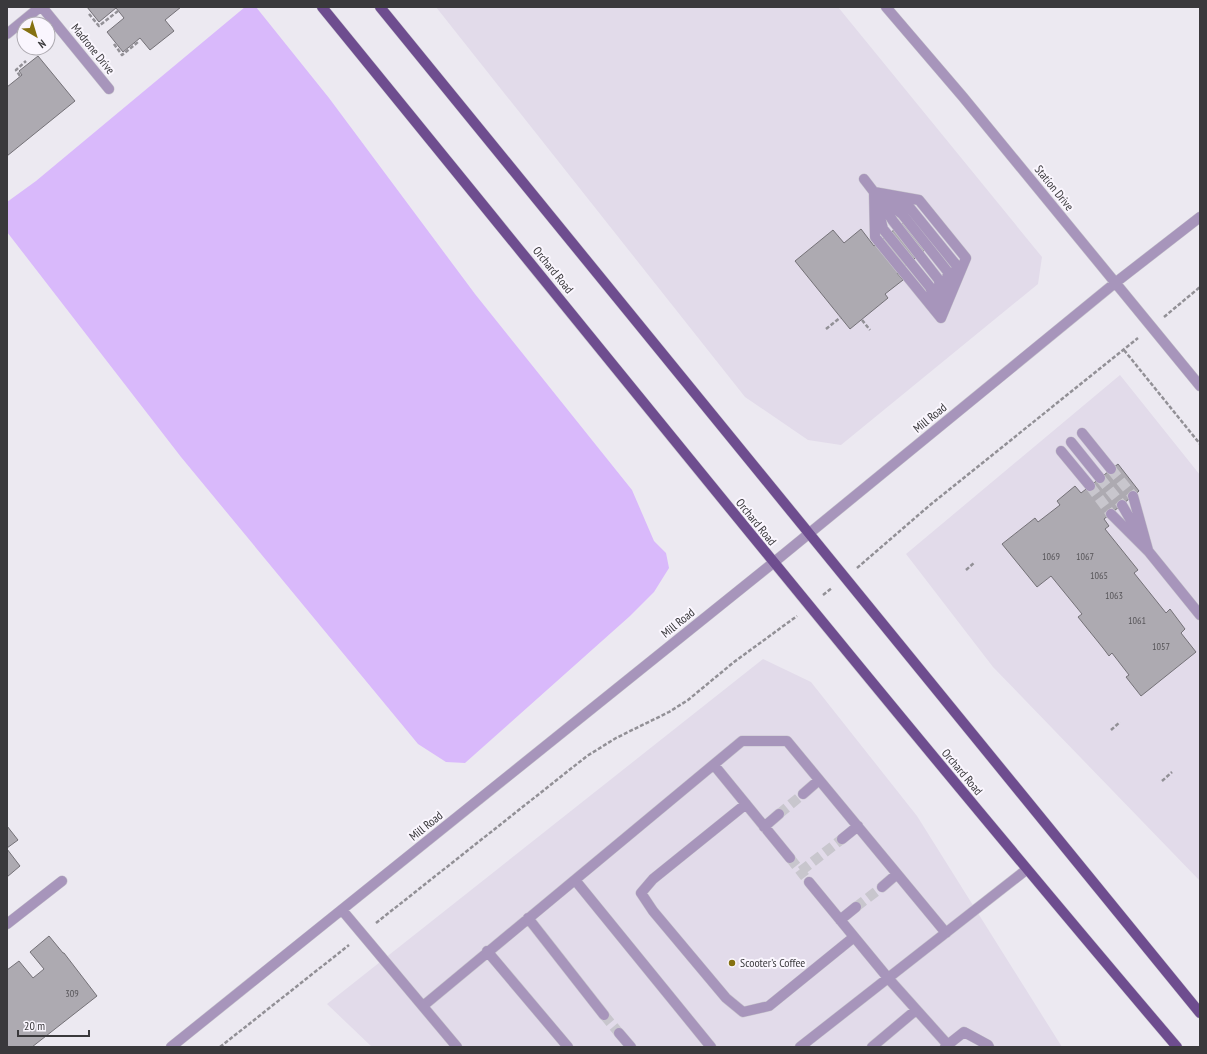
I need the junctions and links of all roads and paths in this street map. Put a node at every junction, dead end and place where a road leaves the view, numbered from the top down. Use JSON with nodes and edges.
{"nodes":[{"id":1,"x":41,"y":7,"type":"edge"},
{"id":2,"x":322,"y":7,"type":"edge"},
{"id":3,"x":380,"y":7,"type":"edge"},
{"id":4,"x":886,"y":7,"type":"edge"},
{"id":5,"x":118,"y":10,"type":"dead end"},
{"id":6,"x":89,"y":14,"type":"dead end"},
{"id":7,"x":7,"y":34,"type":"edge"},
{"id":8,"x":137,"y":40,"type":"dead end"},
{"id":9,"x":114,"y":44,"type":"dead end"},
{"id":10,"x":26,"y":61,"type":"dead end"},
{"id":11,"x":20,"y":76,"type":"dead end"},
{"id":12,"x":109,"y":90,"type":"dead end"},
{"id":13,"x":864,"y":178,"type":"dead end"},
{"id":14,"x":874,"y":192,"type":"junction"},
{"id":15,"x":1200,"y":217,"type":"edge"},
{"id":16,"x":1115,"y":283,"type":"junction"},
{"id":17,"x":1200,"y":286,"type":"edge"},
{"id":18,"x":1174,"y":309,"type":"dead end"},
{"id":19,"x":841,"y":317,"type":"dead end"},
{"id":20,"x":941,"y":318,"type":"junction"},
{"id":21,"x":862,"y":320,"type":"dead end"},
{"id":22,"x":826,"y":329,"type":"dead end"},
{"id":23,"x":870,"y":330,"type":"dead end"},
{"id":24,"x":1129,"y":345,"type":"dead end"},
{"id":25,"x":1124,"y":350,"type":"junction"},
{"id":26,"x":1200,"y":386,"type":"edge"},
{"id":27,"x":1082,"y":433,"type":"dead end"},
{"id":28,"x":1071,"y":442,"type":"dead end"},
{"id":29,"x":1200,"y":444,"type":"edge"},
{"id":30,"x":1061,"y":451,"type":"dead end"},
{"id":31,"x":1112,"y":470,"type":"tunnel mouth"},
{"id":32,"x":1100,"y":478,"type":"tunnel mouth"},
{"id":33,"x":1090,"y":486,"type":"tunnel mouth"},
{"id":34,"x":1133,"y":496,"type":"tunnel mouth"},
{"id":35,"x":1122,"y":505,"type":"tunnel mouth"},
{"id":36,"x":1111,"y":514,"type":"tunnel mouth"},
{"id":37,"x":808,"y":534,"type":"junction"},
{"id":38,"x":878,"y":551,"type":"dead end"},
{"id":39,"x":1149,"y":552,"type":"junction"},
{"id":40,"x":975,"y":562,"type":"dead end"},
{"id":41,"x":773,"y":563,"type":"junction"},
{"id":42,"x":966,"y":570,"type":"dead end"},
{"id":43,"x":1200,"y":615,"type":"edge"},
{"id":44,"x":787,"y":624,"type":"dead end"},
{"id":45,"x":1120,"y":722,"type":"dead end"},
{"id":46,"x":1111,"y":730,"type":"dead end"},
{"id":47,"x":714,"y":765,"type":"junction"},
{"id":48,"x":1172,"y":772,"type":"dead end"},
{"id":49,"x":819,"y":780,"type":"junction"},
{"id":50,"x":1162,"y":781,"type":"dead end"},
{"id":51,"x":803,"y":794,"type":"tunnel mouth"},
{"id":52,"x":746,"y":804,"type":"junction"},
{"id":53,"x":779,"y":814,"type":"tunnel mouth"},
{"id":54,"x":858,"y":826,"type":"junction"},
{"id":55,"x":764,"y":827,"type":"junction"},
{"id":56,"x":842,"y":839,"type":"tunnel mouth"},
{"id":57,"x":790,"y":858,"type":"tunnel mouth"},
{"id":58,"x":1026,"y":870,"type":"junction"},
{"id":59,"x":897,"y":874,"type":"junction"},
{"id":60,"x":575,"y":880,"type":"junction"},
{"id":61,"x":62,"y":881,"type":"dead end"},
{"id":62,"x":809,"y":882,"type":"tunnel mouth"},
{"id":63,"x":882,"y":887,"type":"tunnel mouth"},
{"id":64,"x":856,"y":907,"type":"tunnel mouth"},
{"id":65,"x":342,"y":910,"type":"junction"},
{"id":66,"x":528,"y":918,"type":"junction"},
{"id":67,"x":840,"y":920,"type":"junction"},
{"id":68,"x":7,"y":924,"type":"edge"},
{"id":69,"x":946,"y":933,"type":"junction"},
{"id":70,"x":363,"y":934,"type":"junction"},
{"id":71,"x":854,"y":937,"type":"junction"},
{"id":72,"x":487,"y":951,"type":"junction"},
{"id":73,"x":888,"y":978,"type":"junction"},
{"id":74,"x":423,"y":1006,"type":"junction"},
{"id":75,"x":916,"y":1010,"type":"junction"},
{"id":76,"x":1200,"y":1013,"type":"edge"},
{"id":77,"x":604,"y":1015,"type":"tunnel mouth"},
{"id":78,"x":619,"y":1033,"type":"tunnel mouth"},
{"id":79,"x":946,"y":1046,"type":"edge"},
{"id":80,"x":171,"y":1047,"type":"edge"},
{"id":81,"x":220,"y":1047,"type":"edge"},
{"id":82,"x":457,"y":1047,"type":"edge"},
{"id":83,"x":568,"y":1047,"type":"edge"},
{"id":84,"x":631,"y":1047,"type":"edge"},
{"id":85,"x":711,"y":1047,"type":"edge"},
{"id":86,"x":800,"y":1047,"type":"edge"},
{"id":87,"x":872,"y":1047,"type":"edge"},
{"id":88,"x":989,"y":1047,"type":"edge"},
{"id":89,"x":1177,"y":1047,"type":"edge"}],
"edges":[{"from":1,"to":7,"type":"street"},
{"from":1,"to":12,"type":"street","name":"Madrone Drive"},
{"from":2,"to":41,"type":"main road","name":"Orchard Road"},
{"from":3,"to":37,"type":"main road"},
{"from":4,"to":16,"type":"street","name":"Station Drive"},
{"from":5,"to":6,"type":"path"},
{"from":8,"to":9,"type":"path"},
{"from":10,"to":11,"type":"path"},
{"from":13,"to":14,"type":"street"},
{"from":14,"to":20,"type":"street"},
{"from":14,"to":20,"type":"street"},
{"from":14,"to":20,"type":"street"},
{"from":15,"to":16,"type":"street","name":"Mill Road"},
{"from":16,"to":26,"type":"street","name":"Station Drive"},
{"from":16,"to":37,"type":"street","name":"Mill Road"},
{"from":17,"to":18,"type":"path"},
{"from":19,"to":22,"type":"path"},
{"from":21,"to":23,"type":"path"},
{"from":24,"to":25,"type":"path"},
{"from":25,"to":29,"type":"path"},
{"from":25,"to":38,"type":"path"},
{"from":27,"to":31,"type":"street"},
{"from":28,"to":32,"type":"street"},
{"from":30,"to":33,"type":"street"},
{"from":34,"to":39,"type":"street"},
{"from":35,"to":39,"type":"street"},
{"from":36,"to":39,"type":"street"},
{"from":37,"to":41,"type":"street","name":"Mill Road"},
{"from":37,"to":76,"type":"main road"},
{"from":39,"to":43,"type":"street"},
{"from":40,"to":42,"type":"path"},
{"from":41,"to":58,"type":"main road","name":"Orchard Road"},
{"from":41,"to":65,"type":"street","name":"Mill Road"},
{"from":44,"to":70,"type":"path"},
{"from":45,"to":46,"type":"path"},
{"from":47,"to":49,"type":"street"},
{"from":47,"to":52,"type":"street"},
{"from":47,"to":60,"type":"street"},
{"from":48,"to":50,"type":"path"},
{"from":49,"to":51,"type":"street"},
{"from":49,"to":54,"type":"street"},
{"from":52,"to":55,"type":"street"},
{"from":52,"to":71,"type":"street"},
{"from":53,"to":55,"type":"street"},
{"from":54,"to":56,"type":"street"},
{"from":54,"to":59,"type":"street"},
{"from":55,"to":57,"type":"street"},
{"from":58,"to":69,"type":"street"},
{"from":58,"to":89,"type":"main road","name":"Orchard Road"},
{"from":59,"to":63,"type":"street"},
{"from":59,"to":69,"type":"street"},
{"from":60,"to":66,"type":"street"},
{"from":60,"to":85,"type":"street"},
{"from":61,"to":68,"type":"street"},
{"from":62,"to":67,"type":"street"},
{"from":64,"to":67,"type":"street"},
{"from":65,"to":70,"type":"street"},
{"from":65,"to":80,"type":"street","name":"Mill Road"},
{"from":66,"to":72,"type":"street"},
{"from":66,"to":77,"type":"street"},
{"from":67,"to":71,"type":"street"},
{"from":69,"to":73,"type":"street"},
{"from":70,"to":74,"type":"street"},
{"from":70,"to":81,"type":"path"},
{"from":71,"to":73,"type":"street"},
{"from":72,"to":74,"type":"street"},
{"from":72,"to":83,"type":"street"},
{"from":73,"to":75,"type":"street"},
{"from":73,"to":86,"type":"street"},
{"from":74,"to":82,"type":"street"},
{"from":75,"to":79,"type":"street"},
{"from":75,"to":87,"type":"street"},
{"from":78,"to":84,"type":"street"},
{"from":79,"to":88,"type":"street"}]}
